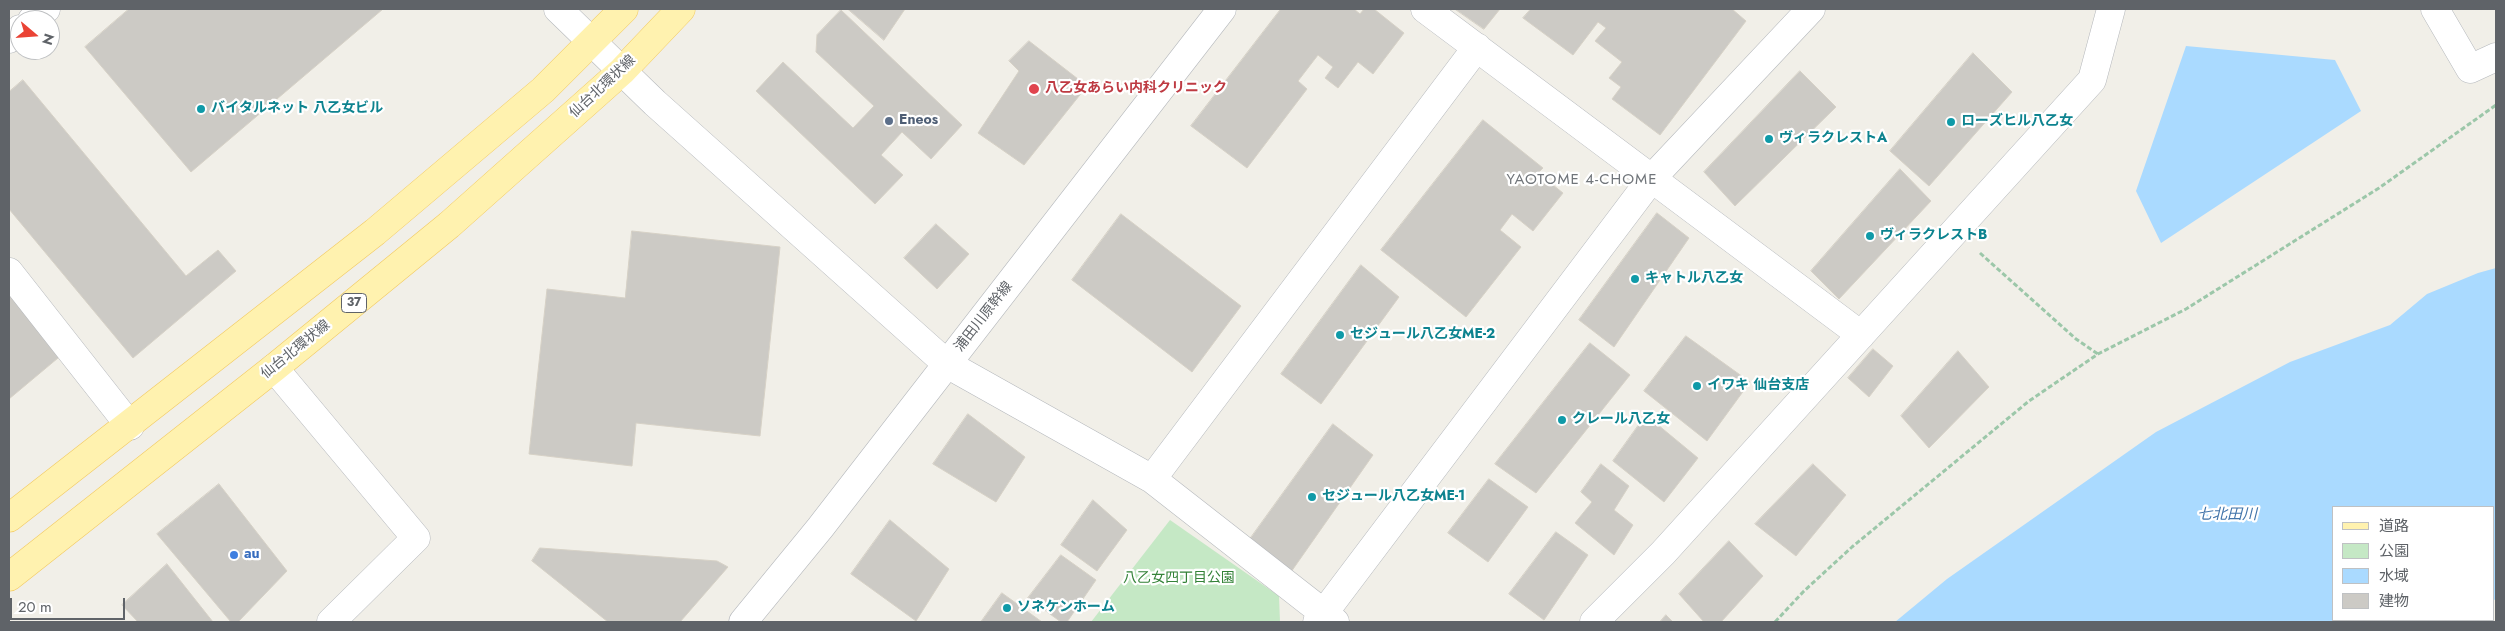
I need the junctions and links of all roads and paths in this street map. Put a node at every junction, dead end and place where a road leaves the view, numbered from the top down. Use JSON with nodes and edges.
{"nodes":[{"id":1,"x":558,"y":9,"type":"edge"},
{"id":2,"x":624,"y":9,"type":"edge"},
{"id":3,"x":681,"y":9,"type":"edge"},
{"id":4,"x":1222,"y":9,"type":"edge"},
{"id":5,"x":1425,"y":9,"type":"edge"},
{"id":6,"x":1811,"y":9,"type":"edge"},
{"id":7,"x":2111,"y":9,"type":"edge"},
{"id":8,"x":2435,"y":9,"type":"edge"},
{"id":9,"x":592,"y":42,"type":"junction"},
{"id":10,"x":1477,"y":47,"type":"junction"},
{"id":11,"x":2496,"y":57,"type":"edge"},
{"id":12,"x":622,"y":71,"type":"junction"},
{"id":13,"x":2496,"y":105,"type":"edge"},
{"id":14,"x":1652,"y":178,"type":"junction"},
{"id":15,"x":1955,"y":231,"type":"junction"},
{"id":16,"x":9,"y":272,"type":"edge"},
{"id":17,"x":1861,"y":335,"type":"junction"},
{"id":18,"x":2098,"y":354,"type":"junction"},
{"id":19,"x":948,"y":364,"type":"junction"},
{"id":20,"x":274,"y":368,"type":"junction"},
{"id":21,"x":130,"y":426,"type":"junction"},
{"id":22,"x":1152,"y":479,"type":"junction"},
{"id":23,"x":9,"y":518,"type":"edge"},
{"id":24,"x":9,"y":577,"type":"edge"},
{"id":25,"x":1325,"y":619,"type":"edge"},
{"id":26,"x":331,"y":622,"type":"edge"},
{"id":27,"x":744,"y":622,"type":"edge"},
{"id":28,"x":1594,"y":622,"type":"edge"},
{"id":29,"x":1775,"y":622,"type":"edge"}],
"edges":[{"from":1,"to":9,"type":"street"},
{"from":2,"to":9,"type":"main road"},
{"from":3,"to":12,"type":"main road","name":"仙台北環状線","number":"37"},
{"from":4,"to":19,"type":"street","name":"浦田川原幹線"},
{"from":5,"to":10,"type":"street"},
{"from":6,"to":14,"type":"street"},
{"from":7,"to":15,"type":"street"},
{"from":8,"to":11,"type":"street"},
{"from":9,"to":12,"type":"street"},
{"from":9,"to":21,"type":"main road"},
{"from":10,"to":14,"type":"street"},
{"from":10,"to":22,"type":"street"},
{"from":12,"to":19,"type":"street"},
{"from":12,"to":20,"type":"main road","name":"仙台北環状線","number":"37"},
{"from":13,"to":18,"type":"path"},
{"from":14,"to":17,"type":"street"},
{"from":14,"to":25,"type":"street"},
{"from":15,"to":17,"type":"street"},
{"from":15,"to":18,"type":"path"},
{"from":16,"to":21,"type":"street"},
{"from":17,"to":28,"type":"street"},
{"from":18,"to":29,"type":"path"},
{"from":19,"to":22,"type":"street"},
{"from":19,"to":27,"type":"street","name":"浦田川原幹線"},
{"from":20,"to":24,"type":"main road","name":"仙台北環状線","number":"37"},
{"from":20,"to":26,"type":"street"},
{"from":21,"to":23,"type":"main road"},
{"from":22,"to":25,"type":"street"}]}
